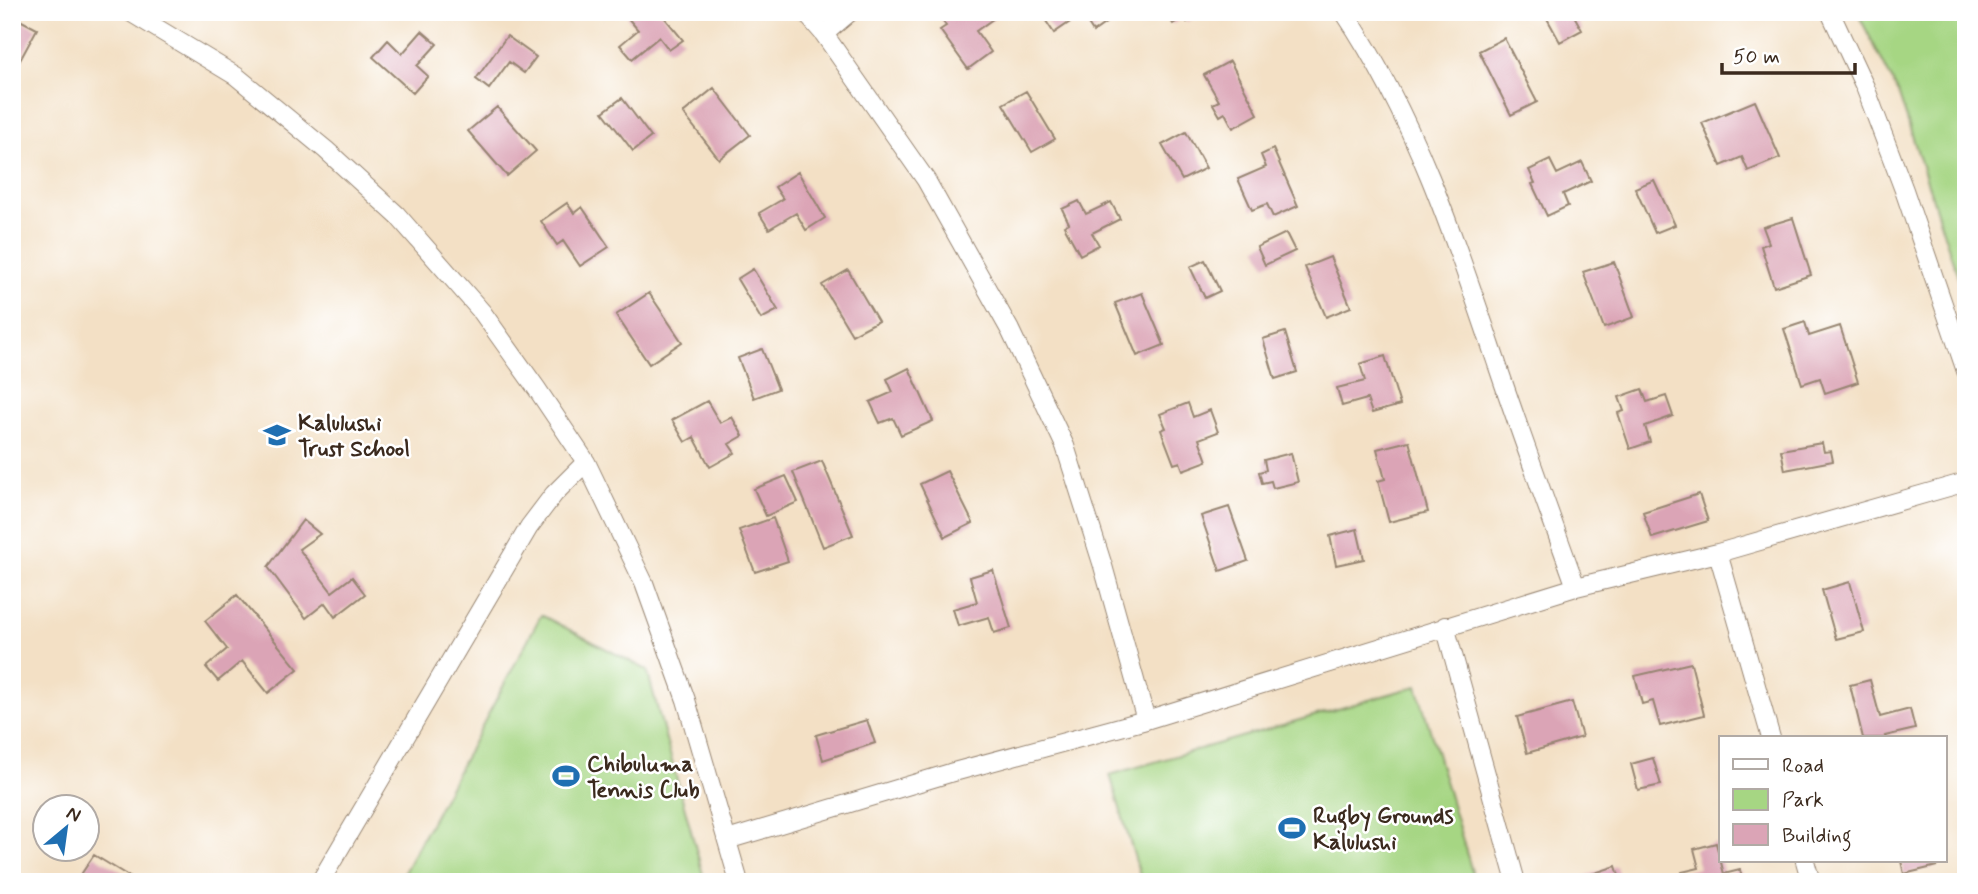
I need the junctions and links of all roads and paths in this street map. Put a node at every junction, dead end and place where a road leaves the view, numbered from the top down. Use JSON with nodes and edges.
{"nodes":[{"id":1,"x":130,"y":12,"type":"edge"},
{"id":2,"x":805,"y":12,"type":"edge"},
{"id":3,"x":850,"y":12,"type":"edge"},
{"id":4,"x":1344,"y":12,"type":"edge"},
{"id":5,"x":1830,"y":12,"type":"edge"},
{"id":6,"x":824,"y":34,"type":"junction"},
{"id":7,"x":1966,"y":371,"type":"edge"},
{"id":8,"x":586,"y":462,"type":"junction"},
{"id":9,"x":1966,"y":482,"type":"edge"},
{"id":10,"x":1718,"y":552,"type":"junction"},
{"id":11,"x":1576,"y":587,"type":"junction"},
{"id":12,"x":1445,"y":626,"type":"junction"},
{"id":13,"x":1146,"y":720,"type":"junction"},
{"id":14,"x":1769,"y":736,"type":"edge"},
{"id":15,"x":727,"y":840,"type":"junction"},
{"id":16,"x":1805,"y":862,"type":"edge"},
{"id":17,"x":320,"y":882,"type":"edge"},
{"id":18,"x":739,"y":882,"type":"edge"},
{"id":19,"x":1516,"y":882,"type":"edge"},
{"id":20,"x":1811,"y":882,"type":"edge"}],
"edges":[{"from":1,"to":8,"type":"street"},
{"from":2,"to":6,"type":"street"},
{"from":3,"to":6,"type":"street"},
{"from":4,"to":11,"type":"street"},
{"from":5,"to":7,"type":"street"},
{"from":6,"to":13,"type":"street"},
{"from":8,"to":15,"type":"street"},
{"from":8,"to":17,"type":"street"},
{"from":9,"to":10,"type":"street"},
{"from":10,"to":11,"type":"street"},
{"from":10,"to":14,"type":"street"},
{"from":11,"to":12,"type":"street"},
{"from":12,"to":13,"type":"street"},
{"from":12,"to":19,"type":"street"},
{"from":13,"to":15,"type":"street"},
{"from":15,"to":18,"type":"street"},
{"from":16,"to":20,"type":"street"}]}
